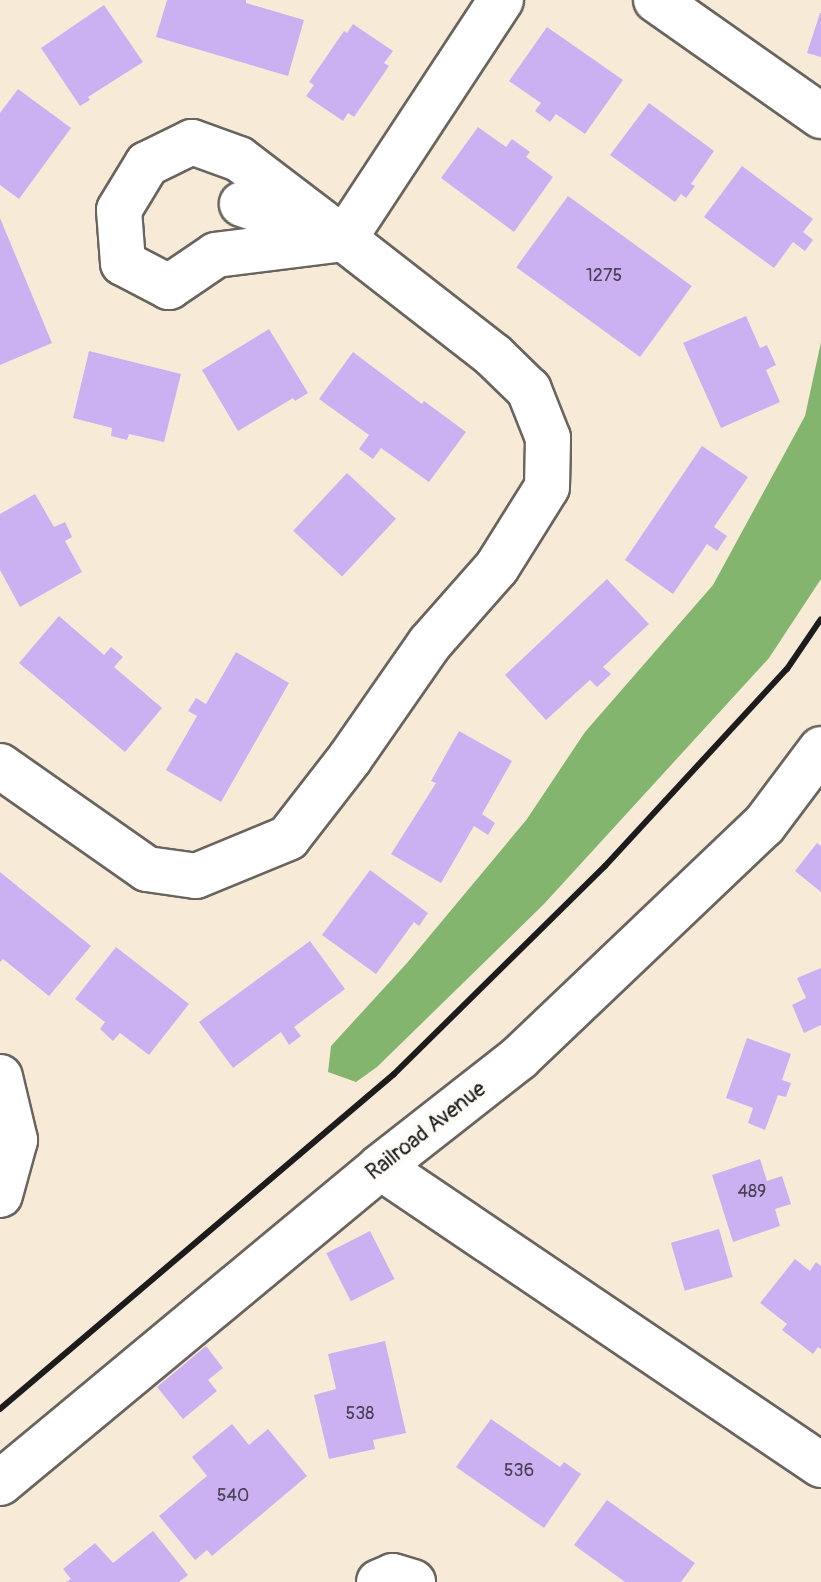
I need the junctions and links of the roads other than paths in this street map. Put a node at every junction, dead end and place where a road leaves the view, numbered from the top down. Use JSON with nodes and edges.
{"nodes":[{"id":1,"x":501,"y":0,"type":"edge"},
{"id":2,"x":656,"y":0,"type":"edge"},
{"id":3,"x":821,"y":116,"type":"edge"},
{"id":4,"x":242,"y":204,"type":"dead end"},
{"id":5,"x":344,"y":239,"type":"junction"},
{"id":6,"x":821,"y":749,"type":"edge"},
{"id":7,"x":0,"y":766,"type":"edge"},
{"id":8,"x":0,"y":1077,"type":"edge"},
{"id":9,"x":380,"y":1167,"type":"junction"},
{"id":10,"x":0,"y":1195,"type":"edge"},
{"id":11,"x":821,"y":1465,"type":"edge"},
{"id":12,"x":0,"y":1483,"type":"edge"},
{"id":13,"x":379,"y":1582,"type":"edge"},
{"id":14,"x":413,"y":1582,"type":"edge"}],
"edges":[{"from":1,"to":5,"type":"street"},
{"from":2,"to":3,"type":"street"},
{"from":4,"to":5,"type":"street"},
{"from":5,"to":5,"type":"street"},
{"from":5,"to":7,"type":"street"},
{"from":6,"to":9,"type":"street","name":"Railroad Avenue"},
{"from":8,"to":10,"type":"street"},
{"from":9,"to":11,"type":"street"},
{"from":9,"to":12,"type":"street","name":"Railroad Avenue"},
{"from":13,"to":14,"type":"street"}]}
